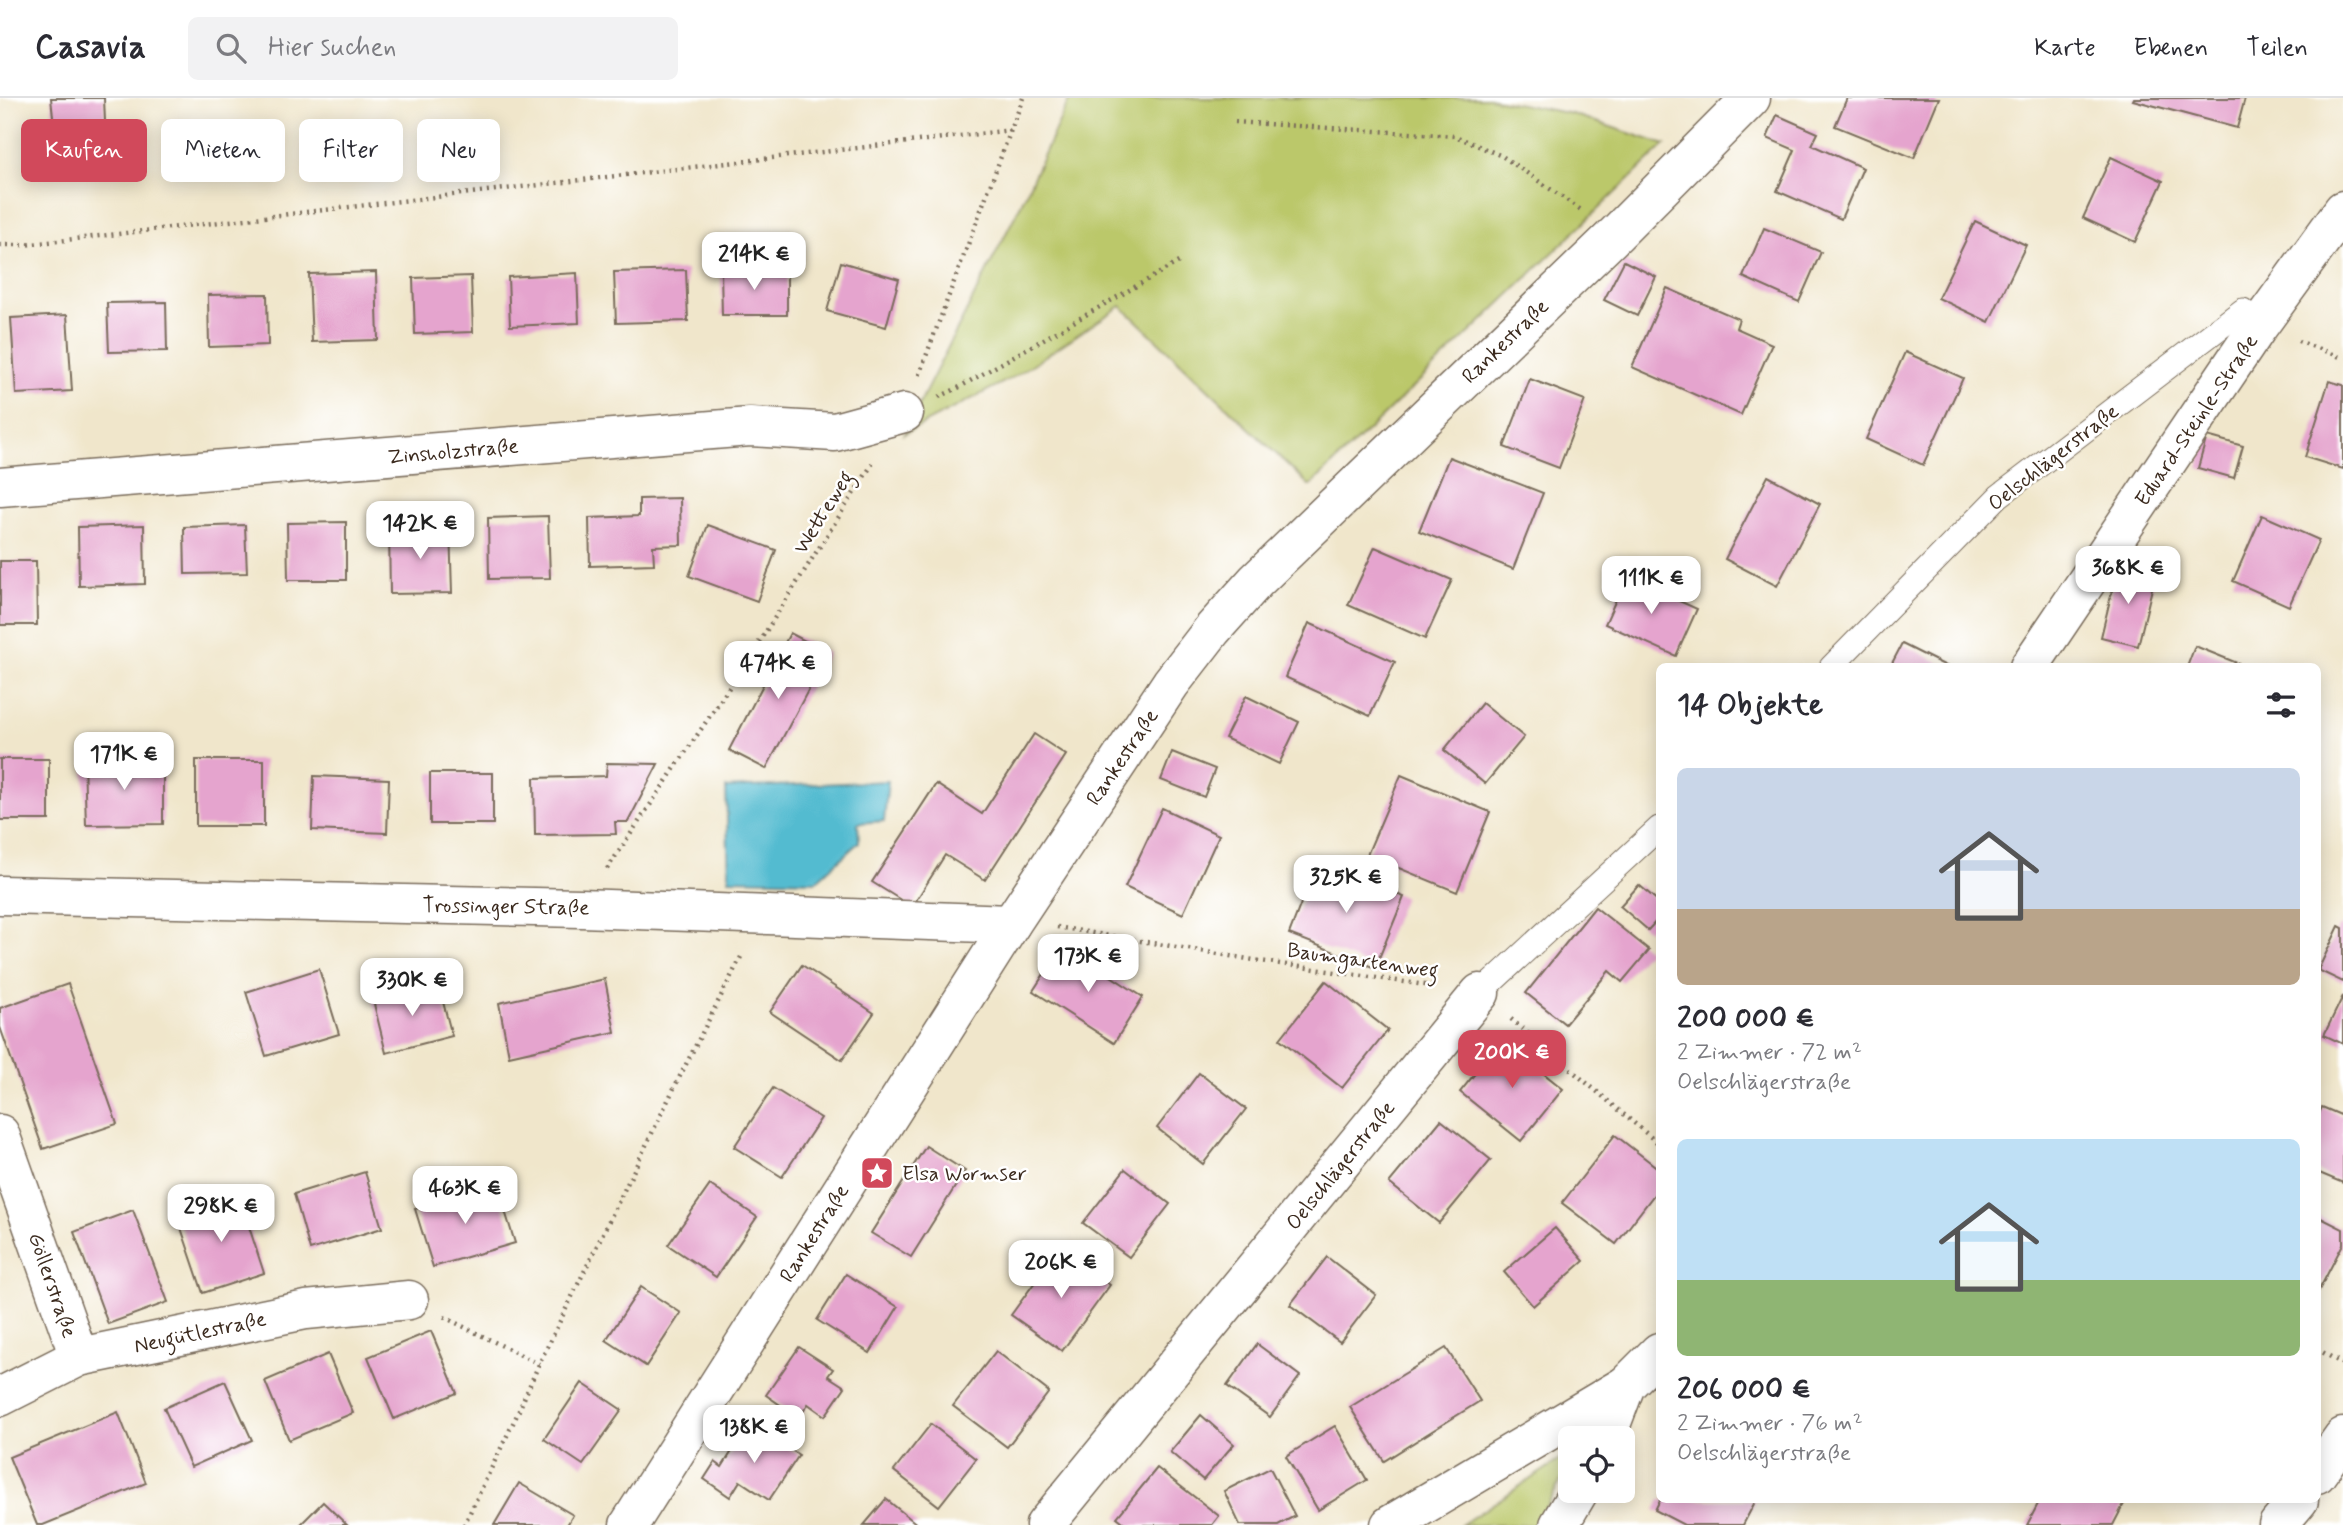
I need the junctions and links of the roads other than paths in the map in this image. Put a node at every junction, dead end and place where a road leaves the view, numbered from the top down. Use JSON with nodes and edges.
{"nodes":[{"id":1,"x":1751,"y":98,"type":"edge"},
{"id":2,"x":2343,"y":210,"type":"edge"},
{"id":3,"x":2258,"y":327,"type":"junction"},
{"id":4,"x":904,"y":413,"type":"road end"},
{"id":5,"x":0,"y":487,"type":"edge"},
{"id":6,"x":1835,"y":663,"type":"edge"},
{"id":7,"x":2032,"y":663,"type":"edge"},
{"id":8,"x":1656,"y":831,"type":"edge"},
{"id":9,"x":0,"y":895,"type":"edge"},
{"id":10,"x":1011,"y":924,"type":"junction"},
{"id":11,"x":1480,"y":993,"type":"joint"},
{"id":12,"x":0,"y":1134,"type":"edge"},
{"id":13,"x":409,"y":1300,"type":"road end"},
{"id":14,"x":1656,"y":1355,"type":"edge"},
{"id":15,"x":79,"y":1357,"type":"junction"},
{"id":16,"x":1626,"y":1385,"type":"junction"},
{"id":17,"x":0,"y":1397,"type":"edge"},
{"id":18,"x":1611,"y":1426,"type":"edge"},
{"id":19,"x":2343,"y":1437,"type":"edge"},
{"id":20,"x":2321,"y":1468,"type":"edge"},
{"id":21,"x":1572,"y":1503,"type":"edge"},
{"id":22,"x":2296,"y":1503,"type":"edge"},
{"id":23,"x":629,"y":1525,"type":"edge"},
{"id":24,"x":1045,"y":1525,"type":"edge"},
{"id":25,"x":1390,"y":1525,"type":"edge"},
{"id":26,"x":1559,"y":1525,"type":"edge"},
{"id":27,"x":2278,"y":1525,"type":"edge"}],
"edges":[{"from":1,"to":10,"type":"street","name":"Rankestraße"},
{"from":2,"to":3,"type":"street","name":"Eduard-Steinle-Straße"},
{"from":3,"to":6,"type":"lane","name":"Oelschlägerstraße"},
{"from":3,"to":7,"type":"street","name":"Eduard-Steinle-Straße"},
{"from":4,"to":5,"type":"street","name":"Zinsholzstraße"},
{"from":8,"to":11,"type":"lane","name":"Oelschlägerstraße"},
{"from":9,"to":10,"type":"street","name":"Trossinger Straße"},
{"from":10,"to":23,"type":"street","name":"Rankestraße"},
{"from":11,"to":24,"type":"street","name":"Oelschlägerstraße"},
{"from":12,"to":15,"type":"street","name":"Göllerstraße"},
{"from":13,"to":15,"type":"street","name":"Neugütlestraße"},
{"from":14,"to":16,"type":"street"},
{"from":15,"to":17,"type":"street","name":"Neugütlestraße"},
{"from":16,"to":18,"type":"street"},
{"from":16,"to":25,"type":"street"},
{"from":19,"to":20,"type":"street"},
{"from":21,"to":26,"type":"street"},
{"from":22,"to":27,"type":"street"}]}
